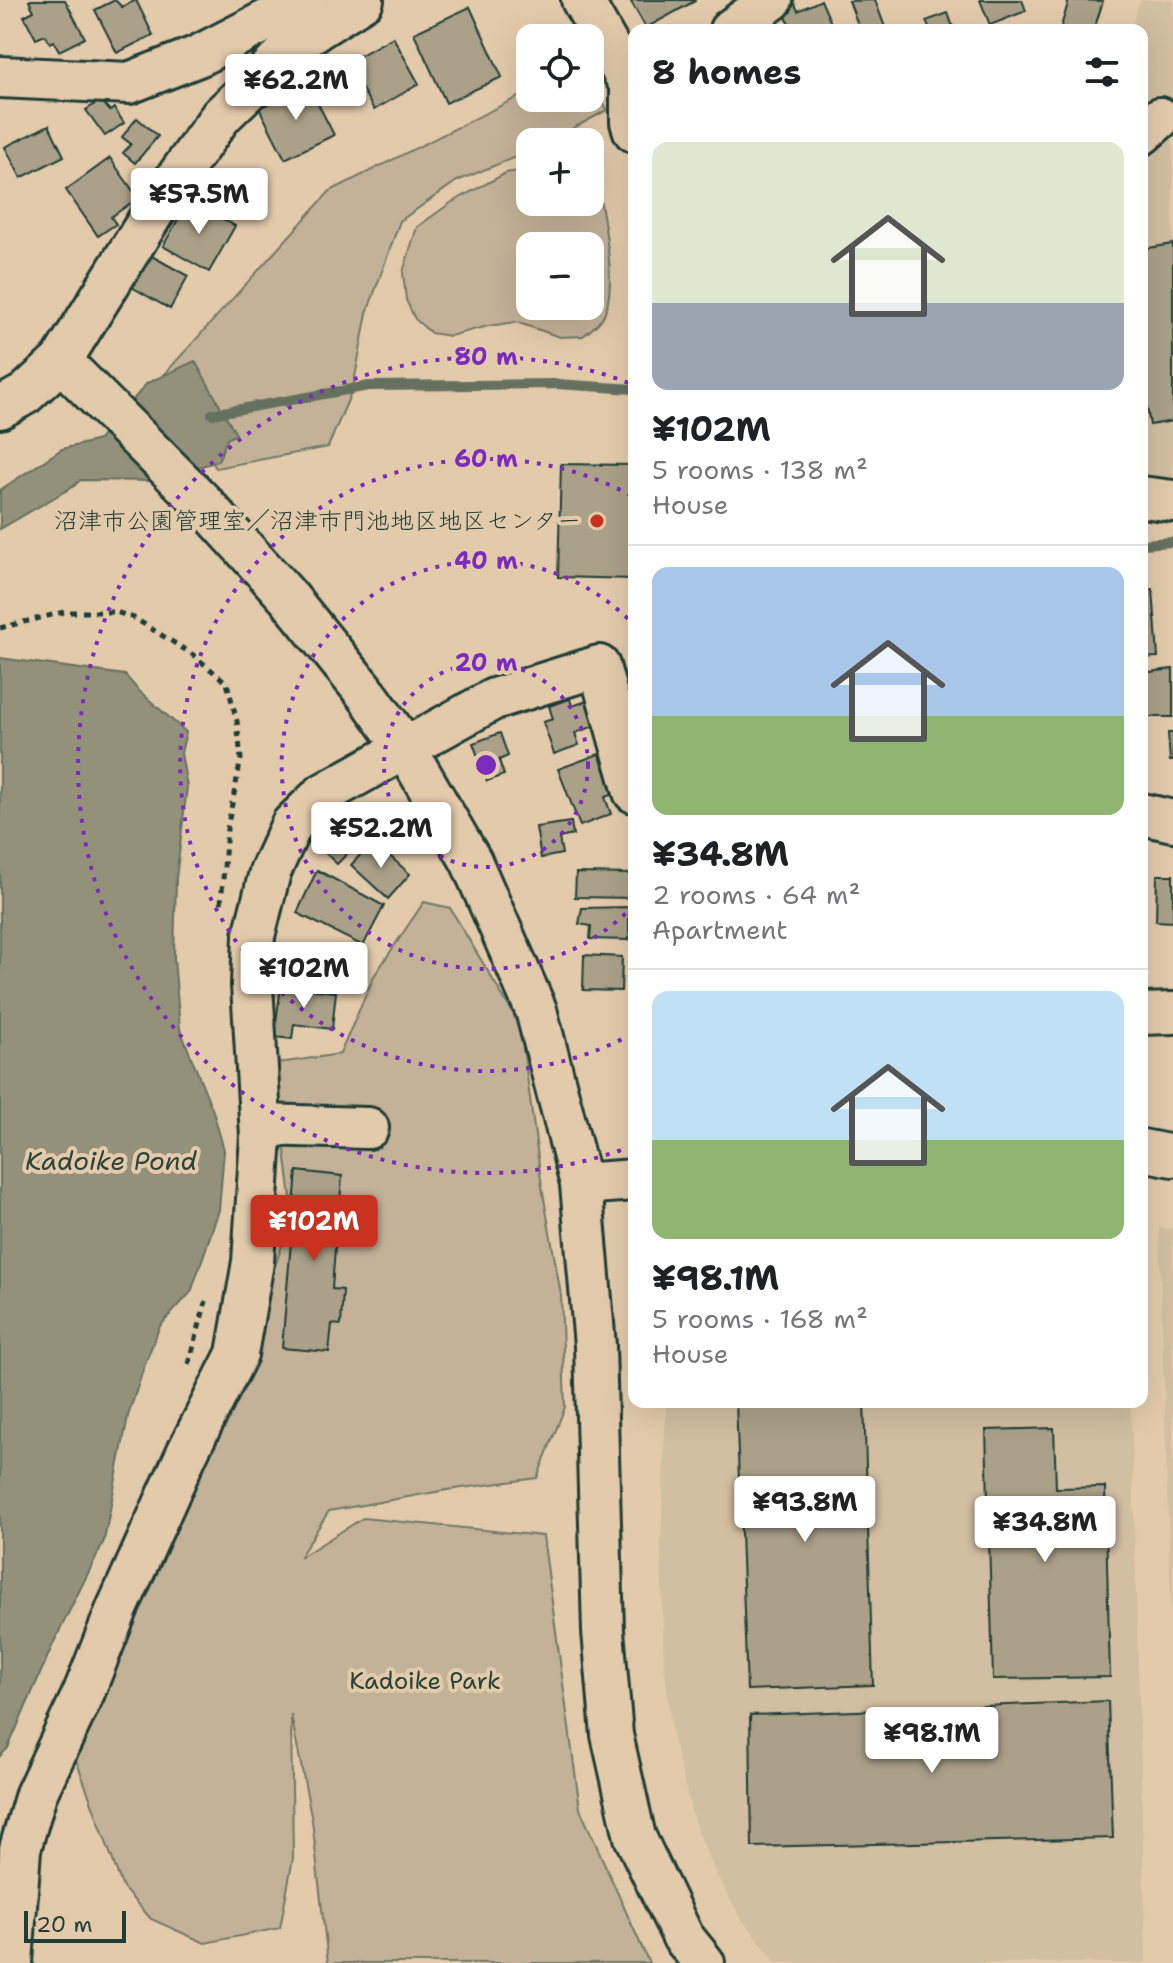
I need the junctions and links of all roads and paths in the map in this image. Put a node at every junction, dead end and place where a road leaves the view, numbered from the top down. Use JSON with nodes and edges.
{"nodes":[{"id":1,"x":307,"y":0,"type":"edge"},
{"id":2,"x":363,"y":0,"type":"edge"},
{"id":3,"x":582,"y":0,"type":"edge"},
{"id":4,"x":0,"y":77,"type":"edge"},
{"id":5,"x":628,"y":77,"type":"edge"},
{"id":6,"x":61,"y":361,"type":"junction"},
{"id":7,"x":0,"y":408,"type":"edge"},
{"id":8,"x":1148,"y":498,"type":"edge"},
{"id":9,"x":1173,"y":501,"type":"edge"},
{"id":10,"x":1,"y":629,"type":"edge"},
{"id":11,"x":406,"y":749,"type":"junction"},
{"id":12,"x":628,"y":770,"type":"edge"},
{"id":13,"x":1148,"y":815,"type":"edge"},
{"id":14,"x":1173,"y":821,"type":"edge"},
{"id":15,"x":219,"y":918,"type":"dead end"},
{"id":16,"x":1173,"y":1013,"type":"edge"},
{"id":17,"x":1148,"y":1014,"type":"edge"},
{"id":18,"x":261,"y":1125,"type":"junction"},
{"id":19,"x":368,"y":1128,"type":"dead end"},
{"id":20,"x":1148,"y":1151,"type":"edge"},
{"id":21,"x":1173,"y":1156,"type":"edge"},
{"id":22,"x":628,"y":1180,"type":"edge"},
{"id":23,"x":581,"y":1184,"type":"junction"},
{"id":24,"x":206,"y":1300,"type":"dead end"},
{"id":25,"x":188,"y":1367,"type":"dead end"},
{"id":26,"x":12,"y":1963,"type":"edge"},
{"id":27,"x":704,"y":1963,"type":"edge"}],
"edges":[{"from":1,"to":4,"type":"street"},
{"from":2,"to":6,"type":"street"},
{"from":3,"to":5,"type":"street"},
{"from":6,"to":7,"type":"street"},
{"from":6,"to":11,"type":"street"},
{"from":8,"to":9,"type":"street"},
{"from":10,"to":15,"type":"path"},
{"from":11,"to":12,"type":"street"},
{"from":11,"to":18,"type":"street"},
{"from":11,"to":23,"type":"street"},
{"from":13,"to":14,"type":"street"},
{"from":16,"to":17,"type":"street"},
{"from":18,"to":19,"type":"street"},
{"from":18,"to":26,"type":"street"},
{"from":20,"to":21,"type":"street"},
{"from":22,"to":23,"type":"street"},
{"from":23,"to":27,"type":"street"},
{"from":24,"to":25,"type":"path"}]}
